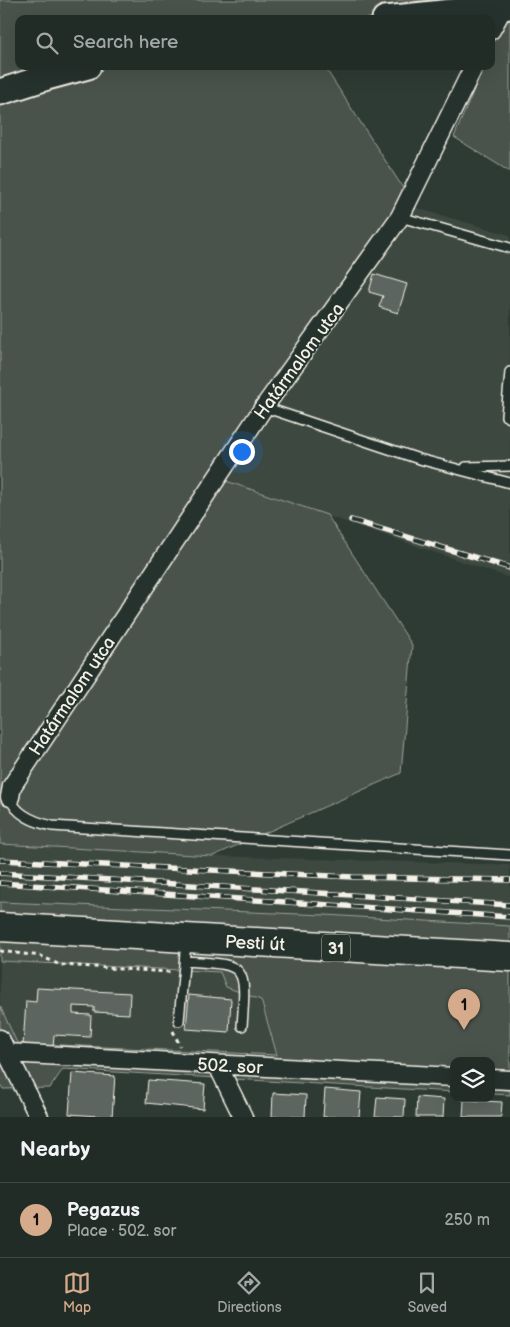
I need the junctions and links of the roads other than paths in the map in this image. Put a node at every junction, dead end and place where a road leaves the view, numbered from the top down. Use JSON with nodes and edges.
{"nodes":[{"id":1,"x":507,"y":4,"type":"edge"},
{"id":2,"x":418,"y":15,"type":"edge"},
{"id":3,"x":495,"y":24,"type":"edge"},
{"id":4,"x":73,"y":70,"type":"edge"},
{"id":5,"x":472,"y":70,"type":"edge"},
{"id":6,"x":0,"y":92,"type":"edge"},
{"id":7,"x":400,"y":217,"type":"junction"},
{"id":8,"x":510,"y":248,"type":"edge"},
{"id":9,"x":510,"y":372,"type":"edge"},
{"id":10,"x":264,"y":407,"type":"junction"},
{"id":11,"x":510,"y":418,"type":"edge"},
{"id":12,"x":510,"y":466,"type":"edge"},
{"id":13,"x":458,"y":467,"type":"junction"},
{"id":14,"x":510,"y":483,"type":"edge"},
{"id":15,"x":10,"y":797,"type":"joint"},
{"id":16,"x":510,"y":854,"type":"edge"},
{"id":17,"x":0,"y":927,"type":"edge"},
{"id":18,"x":186,"y":950,"type":"junction"},
{"id":19,"x":510,"y":957,"type":"edge"},
{"id":20,"x":180,"y":1021,"type":"dead end"},
{"id":21,"x":242,"y":1026,"type":"dead end"},
{"id":22,"x":4,"y":1046,"type":"edge"},
{"id":23,"x":218,"y":1066,"type":"junction"},
{"id":24,"x":450,"y":1077,"type":"edge"},
{"id":25,"x":495,"y":1079,"type":"edge"},
{"id":26,"x":510,"y":1080,"type":"edge"},
{"id":27,"x":39,"y":1117,"type":"edge"},
{"id":28,"x":243,"y":1117,"type":"edge"}],
"edges":[{"from":1,"to":2,"type":"main road"},
{"from":1,"to":3,"type":"street"},
{"from":4,"to":6,"type":"main road"},
{"from":5,"to":7,"type":"street","name":"Határmalom utca"},
{"from":7,"to":8,"type":"lane"},
{"from":7,"to":10,"type":"street","name":"Határmalom utca"},
{"from":9,"to":11,"type":"lane"},
{"from":10,"to":13,"type":"lane"},
{"from":10,"to":15,"type":"street","name":"Határmalom utca"},
{"from":12,"to":13,"type":"lane"},
{"from":13,"to":14,"type":"lane"},
{"from":15,"to":16,"type":"lane"},
{"from":17,"to":18,"type":"main road","name":"Pesti út","number":"31"},
{"from":18,"to":19,"type":"main road","name":"Pesti út","number":"31"},
{"from":18,"to":20,"type":"lane"},
{"from":18,"to":21,"type":"lane"},
{"from":22,"to":23,"type":"street","name":"502. sor"},
{"from":22,"to":27,"type":"street"},
{"from":23,"to":24,"type":"street","name":"502. sor"},
{"from":23,"to":28,"type":"street"},
{"from":25,"to":26,"type":"street"}]}
